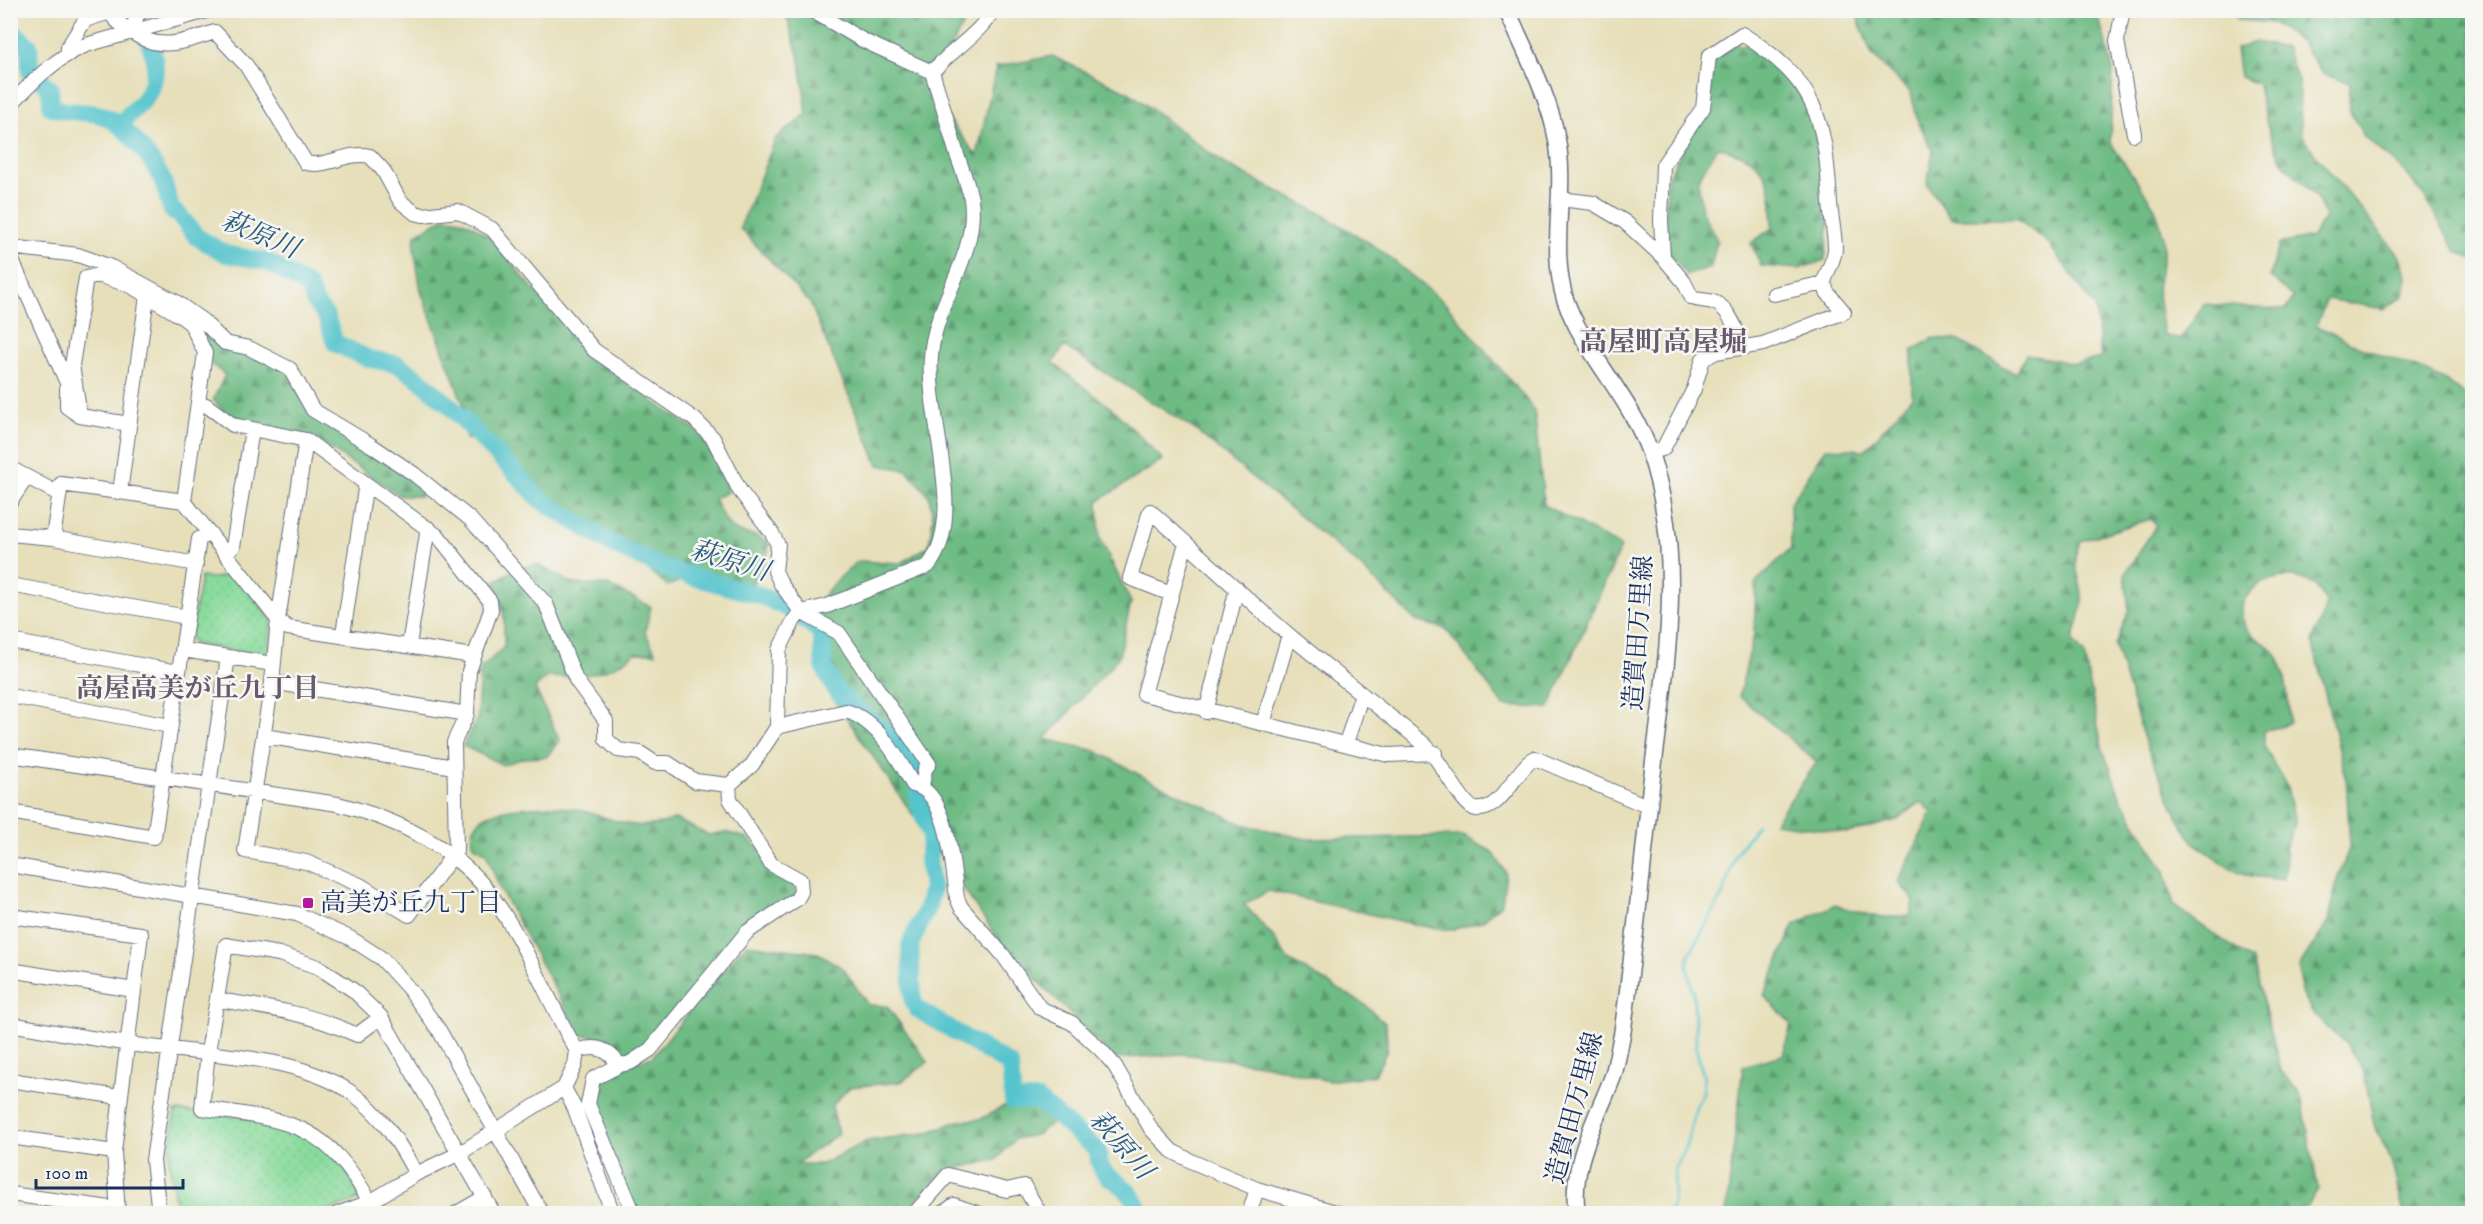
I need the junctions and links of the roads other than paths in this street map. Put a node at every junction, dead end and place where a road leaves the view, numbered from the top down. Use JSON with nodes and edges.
{"nodes":[{"id":1,"x":211,"y":10,"type":"edge"},
{"id":2,"x":810,"y":10,"type":"edge"},
{"id":3,"x":993,"y":10,"type":"edge"},
{"id":4,"x":1507,"y":10,"type":"edge"},
{"id":5,"x":2123,"y":10,"type":"edge"},
{"id":6,"x":110,"y":11,"type":"edge"},
{"id":7,"x":136,"y":23,"type":"edge"},
{"id":8,"x":215,"y":32,"type":"junction"},
{"id":9,"x":68,"y":53,"type":"junction"},
{"id":10,"x":932,"y":72,"type":"junction"},
{"id":11,"x":12,"y":99,"type":"edge"},
{"id":12,"x":2134,"y":134,"type":"dead end"},
{"id":13,"x":1560,"y":199,"type":"junction"},
{"id":14,"x":10,"y":247,"type":"edge"},
{"id":15,"x":10,"y":256,"type":"edge"},
{"id":16,"x":1663,"y":257,"type":"junction"},
{"id":17,"x":1824,"y":283,"type":"junction"},
{"id":18,"x":1774,"y":294,"type":"dead end"},
{"id":19,"x":147,"y":296,"type":"junction"},
{"id":20,"x":1742,"y":348,"type":"junction"},
{"id":21,"x":199,"y":404,"type":"junction"},
{"id":22,"x":80,"y":416,"type":"junction"},
{"id":23,"x":129,"y":424,"type":"junction"},
{"id":24,"x":252,"y":430,"type":"junction"},
{"id":25,"x":306,"y":440,"type":"junction"},
{"id":26,"x":1649,"y":452,"type":"junction"},
{"id":27,"x":10,"y":468,"type":"edge"},
{"id":28,"x":27,"y":477,"type":"junction"},
{"id":29,"x":368,"y":485,"type":"junction"},
{"id":30,"x":120,"y":492,"type":"junction"},
{"id":31,"x":59,"y":494,"type":"junction"},
{"id":32,"x":184,"y":501,"type":"junction"},
{"id":33,"x":10,"y":502,"type":"edge"},
{"id":34,"x":428,"y":528,"type":"junction"},
{"id":35,"x":210,"y":532,"type":"junction"},
{"id":36,"x":10,"y":534,"type":"edge"},
{"id":37,"x":53,"y":538,"type":"junction"},
{"id":38,"x":1186,"y":543,"type":"junction"},
{"id":39,"x":225,"y":552,"type":"junction"},
{"id":40,"x":196,"y":564,"type":"junction"},
{"id":41,"x":10,"y":585,"type":"edge"},
{"id":42,"x":1237,"y":588,"type":"junction"},
{"id":43,"x":1171,"y":594,"type":"junction"},
{"id":44,"x":801,"y":612,"type":"junction"},
{"id":45,"x":187,"y":617,"type":"junction"},
{"id":46,"x":278,"y":620,"type":"junction"},
{"id":47,"x":343,"y":634,"type":"junction"},
{"id":48,"x":1289,"y":635,"type":"junction"},
{"id":49,"x":10,"y":641,"type":"edge"},
{"id":50,"x":408,"y":645,"type":"junction"},
{"id":51,"x":183,"y":650,"type":"junction"},
{"id":52,"x":473,"y":656,"type":"junction"},
{"id":53,"x":228,"y":657,"type":"junction"},
{"id":54,"x":273,"y":664,"type":"junction"},
{"id":55,"x":178,"y":672,"type":"junction"},
{"id":56,"x":272,"y":682,"type":"junction"},
{"id":57,"x":1362,"y":694,"type":"junction"},
{"id":58,"x":10,"y":696,"type":"edge"},
{"id":59,"x":1206,"y":712,"type":"junction"},
{"id":60,"x":468,"y":714,"type":"junction"},
{"id":61,"x":1263,"y":724,"type":"junction"},
{"id":62,"x":170,"y":726,"type":"junction"},
{"id":63,"x":777,"y":728,"type":"junction"},
{"id":64,"x":264,"y":736,"type":"junction"},
{"id":65,"x":1346,"y":743,"type":"junction"},
{"id":66,"x":1435,"y":753,"type":"junction"},
{"id":67,"x":10,"y":755,"type":"edge"},
{"id":68,"x":454,"y":767,"type":"junction"},
{"id":69,"x":164,"y":779,"type":"junction"},
{"id":70,"x":729,"y":785,"type":"junction"},
{"id":71,"x":210,"y":786,"type":"junction"},
{"id":72,"x":918,"y":786,"type":"junction"},
{"id":73,"x":254,"y":792,"type":"junction"},
{"id":74,"x":1649,"y":807,"type":"junction"},
{"id":75,"x":10,"y":812,"type":"edge"},
{"id":76,"x":452,"y":858,"type":"junction"},
{"id":77,"x":10,"y":866,"type":"edge"},
{"id":78,"x":193,"y":896,"type":"junction"},
{"id":79,"x":10,"y":916,"type":"edge"},
{"id":80,"x":10,"y":969,"type":"edge"},
{"id":81,"x":134,"y":990,"type":"junction"},
{"id":82,"x":218,"y":1000,"type":"junction"},
{"id":83,"x":381,"y":1017,"type":"junction"},
{"id":84,"x":10,"y":1024,"type":"edge"},
{"id":85,"x":128,"y":1043,"type":"junction"},
{"id":86,"x":167,"y":1049,"type":"junction"},
{"id":87,"x":577,"y":1051,"type":"junction"},
{"id":88,"x":208,"y":1052,"type":"junction"},
{"id":89,"x":620,"y":1065,"type":"junction"},
{"id":90,"x":10,"y":1080,"type":"edge"},
{"id":91,"x":564,"y":1088,"type":"junction"},
{"id":92,"x":119,"y":1097,"type":"junction"},
{"id":93,"x":497,"y":1132,"type":"junction"},
{"id":94,"x":10,"y":1137,"type":"edge"},
{"id":95,"x":114,"y":1152,"type":"junction"},
{"id":96,"x":460,"y":1153,"type":"junction"},
{"id":97,"x":416,"y":1174,"type":"junction"},
{"id":98,"x":1257,"y":1189,"type":"junction"},
{"id":99,"x":10,"y":1194,"type":"edge"},
{"id":100,"x":485,"y":1197,"type":"junction"},
{"id":101,"x":370,"y":1202,"type":"junction"},
{"id":102,"x":69,"y":1208,"type":"edge"},
{"id":103,"x":117,"y":1211,"type":"edge"},
{"id":104,"x":159,"y":1214,"type":"edge"},
{"id":105,"x":336,"y":1214,"type":"edge"},
{"id":106,"x":455,"y":1214,"type":"edge"},
{"id":107,"x":494,"y":1214,"type":"edge"},
{"id":108,"x":542,"y":1214,"type":"edge"},
{"id":109,"x":613,"y":1214,"type":"edge"},
{"id":110,"x":634,"y":1214,"type":"edge"},
{"id":111,"x":914,"y":1214,"type":"edge"},
{"id":112,"x":942,"y":1214,"type":"edge"},
{"id":113,"x":980,"y":1214,"type":"edge"},
{"id":114,"x":1040,"y":1214,"type":"edge"},
{"id":115,"x":1249,"y":1214,"type":"edge"},
{"id":116,"x":1342,"y":1214,"type":"edge"},
{"id":117,"x":1577,"y":1214,"type":"edge"}],
"edges":[{"from":1,"to":7,"type":"street"},
{"from":1,"to":8,"type":"street"},
{"from":2,"to":10,"type":"street"},
{"from":3,"to":10,"type":"street"},
{"from":4,"to":13,"type":"main road","name":"造賀田万里線"},
{"from":5,"to":12,"type":"street"},
{"from":6,"to":7,"type":"street"},
{"from":6,"to":9,"type":"street"},
{"from":7,"to":8,"type":"street"},
{"from":7,"to":9,"type":"street"},
{"from":8,"to":44,"type":"street"},
{"from":9,"to":11,"type":"street"},
{"from":10,"to":44,"type":"street"},
{"from":13,"to":16,"type":"street"},
{"from":13,"to":26,"type":"main road","name":"造賀田万里線"},
{"from":14,"to":70,"type":"street"},
{"from":15,"to":22,"type":"street"},
{"from":16,"to":17,"type":"street"},
{"from":16,"to":20,"type":"street"},
{"from":17,"to":18,"type":"street"},
{"from":17,"to":20,"type":"street"},
{"from":19,"to":21,"type":"street"},
{"from":19,"to":22,"type":"street"},
{"from":19,"to":23,"type":"street"},
{"from":20,"to":26,"type":"street"},
{"from":21,"to":24,"type":"street"},
{"from":21,"to":32,"type":"street"},
{"from":22,"to":23,"type":"street"},
{"from":23,"to":30,"type":"street"},
{"from":24,"to":25,"type":"street"},
{"from":24,"to":39,"type":"street"},
{"from":25,"to":29,"type":"street"},
{"from":25,"to":46,"type":"street"},
{"from":26,"to":74,"type":"main road","name":"造賀田万里線"},
{"from":27,"to":28,"type":"street"},
{"from":28,"to":31,"type":"street"},
{"from":28,"to":33,"type":"street"},
{"from":29,"to":34,"type":"street"},
{"from":29,"to":47,"type":"street"},
{"from":30,"to":31,"type":"street"},
{"from":30,"to":32,"type":"street"},
{"from":31,"to":37,"type":"street"},
{"from":32,"to":35,"type":"street"},
{"from":34,"to":50,"type":"street"},
{"from":34,"to":52,"type":"street"},
{"from":35,"to":39,"type":"street"},
{"from":35,"to":40,"type":"street"},
{"from":36,"to":37,"type":"street"},
{"from":37,"to":40,"type":"street"},
{"from":38,"to":42,"type":"street"},
{"from":38,"to":43,"type":"street"},
{"from":38,"to":43,"type":"street"},
{"from":39,"to":46,"type":"street"},
{"from":40,"to":45,"type":"street"},
{"from":41,"to":45,"type":"street"},
{"from":42,"to":48,"type":"street"},
{"from":42,"to":59,"type":"street"},
{"from":43,"to":59,"type":"street"},
{"from":44,"to":63,"type":"street"},
{"from":44,"to":72,"type":"street"},
{"from":45,"to":51,"type":"street"},
{"from":46,"to":47,"type":"street"},
{"from":46,"to":54,"type":"street"},
{"from":47,"to":50,"type":"street"},
{"from":48,"to":57,"type":"street"},
{"from":48,"to":61,"type":"street"},
{"from":49,"to":55,"type":"street"},
{"from":50,"to":52,"type":"street"},
{"from":51,"to":53,"type":"street"},
{"from":51,"to":55,"type":"street"},
{"from":52,"to":60,"type":"street"},
{"from":53,"to":54,"type":"street"},
{"from":53,"to":71,"type":"street"},
{"from":54,"to":56,"type":"street"},
{"from":55,"to":62,"type":"street"},
{"from":56,"to":60,"type":"street"},
{"from":56,"to":64,"type":"street"},
{"from":57,"to":65,"type":"street"},
{"from":57,"to":66,"type":"street"},
{"from":58,"to":62,"type":"street"},
{"from":59,"to":61,"type":"street"},
{"from":60,"to":68,"type":"street"},
{"from":61,"to":65,"type":"street"},
{"from":62,"to":69,"type":"street"},
{"from":63,"to":70,"type":"street"},
{"from":63,"to":72,"type":"street"},
{"from":64,"to":68,"type":"street"},
{"from":64,"to":73,"type":"street"},
{"from":65,"to":66,"type":"street"},
{"from":66,"to":74,"type":"street"},
{"from":67,"to":69,"type":"street"},
{"from":68,"to":76,"type":"street"},
{"from":69,"to":71,"type":"street"},
{"from":69,"to":75,"type":"street"},
{"from":70,"to":89,"type":"street"},
{"from":71,"to":73,"type":"street"},
{"from":71,"to":78,"type":"street"},
{"from":72,"to":98,"type":"street"},
{"from":73,"to":76,"type":"street"},
{"from":73,"to":76,"type":"street"},
{"from":74,"to":117,"type":"main road","name":"造賀田万里線"},
{"from":76,"to":87,"type":"street"},
{"from":77,"to":78,"type":"street"},
{"from":78,"to":86,"type":"street"},
{"from":78,"to":93,"type":"street"},
{"from":79,"to":81,"type":"street"},
{"from":80,"to":81,"type":"street"},
{"from":81,"to":85,"type":"street"},
{"from":82,"to":83,"type":"street"},
{"from":82,"to":83,"type":"street"},
{"from":82,"to":88,"type":"street"},
{"from":83,"to":96,"type":"street"},
{"from":84,"to":85,"type":"street"},
{"from":85,"to":86,"type":"street"},
{"from":85,"to":92,"type":"street"},
{"from":86,"to":88,"type":"street"},
{"from":86,"to":104,"type":"street"},
{"from":87,"to":89,"type":"street"},
{"from":87,"to":91,"type":"street"},
{"from":88,"to":97,"type":"street"},
{"from":88,"to":101,"type":"street"},
{"from":89,"to":110,"type":"street"},
{"from":90,"to":92,"type":"street"},
{"from":91,"to":93,"type":"street"},
{"from":91,"to":109,"type":"street"},
{"from":92,"to":95,"type":"street"},
{"from":93,"to":96,"type":"street"},
{"from":93,"to":108,"type":"street"},
{"from":94,"to":95,"type":"street"},
{"from":95,"to":103,"type":"street"},
{"from":96,"to":97,"type":"street"},
{"from":96,"to":100,"type":"street"},
{"from":97,"to":101,"type":"street"},
{"from":98,"to":115,"type":"street"},
{"from":98,"to":116,"type":"street"},
{"from":99,"to":102,"type":"street"},
{"from":100,"to":106,"type":"street"},
{"from":100,"to":107,"type":"street"},
{"from":101,"to":105,"type":"street"},
{"from":102,"to":103,"type":"street"},
{"from":111,"to":114,"type":"street"},
{"from":112,"to":113,"type":"street"}]}
